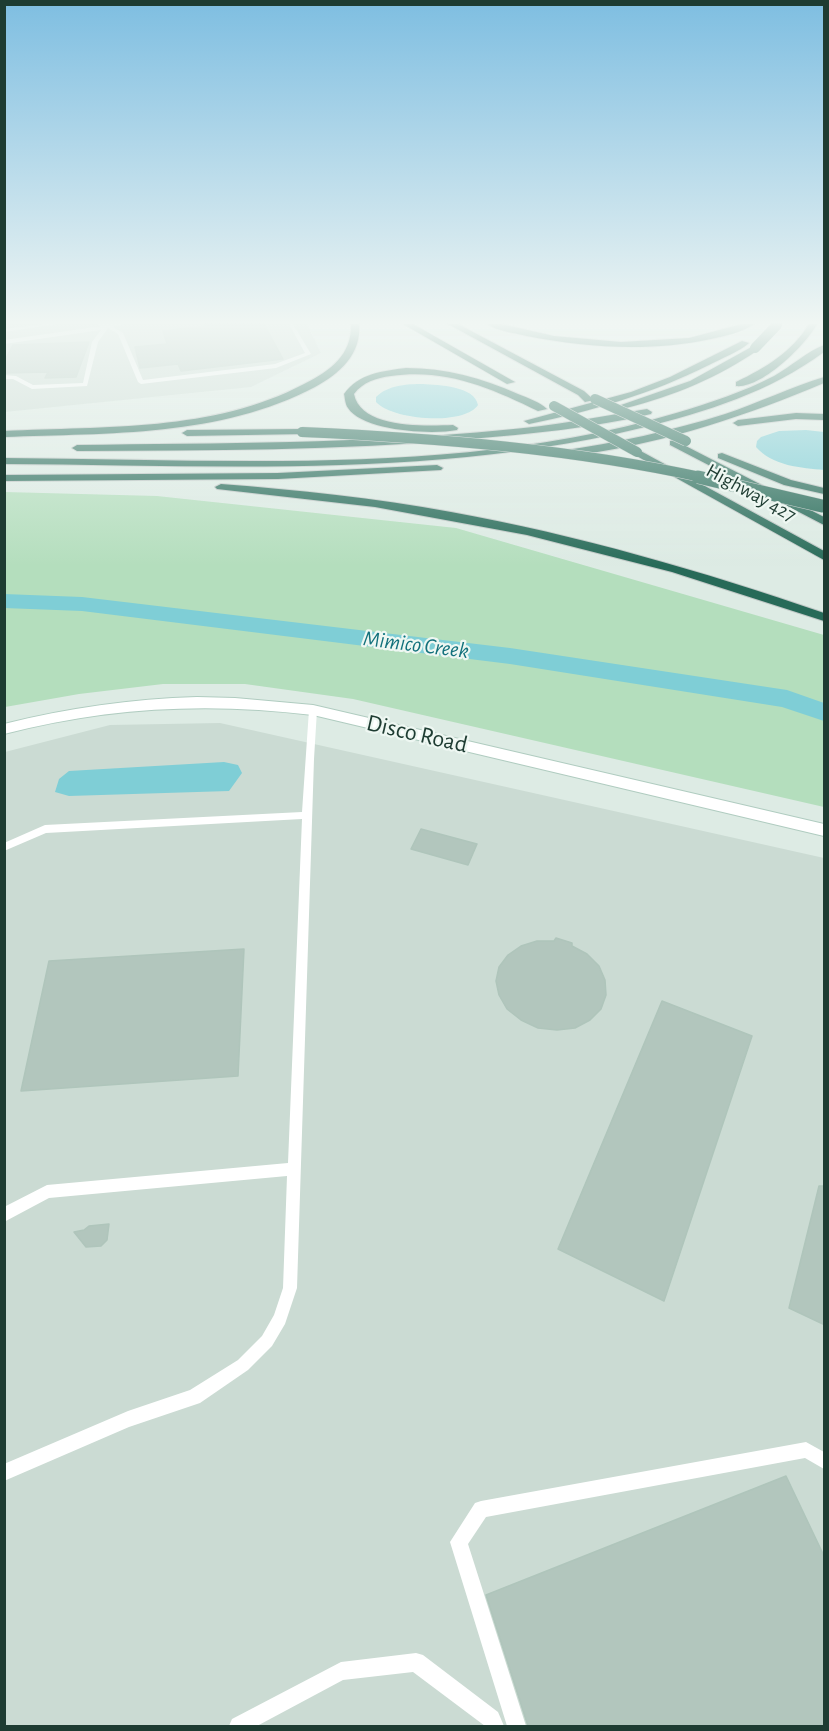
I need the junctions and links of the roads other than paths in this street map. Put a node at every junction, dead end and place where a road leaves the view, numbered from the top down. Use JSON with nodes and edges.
{"nodes":[{"id":1,"x":268,"y":405,"type":"edge"},
{"id":2,"x":350,"y":405,"type":"edge"},
{"id":3,"x":533,"y":405,"type":"edge"},
{"id":4,"x":552,"y":405,"type":"edge"},
{"id":5,"x":600,"y":405,"type":"edge"},
{"id":6,"x":603,"y":405,"type":"edge"},
{"id":7,"x":607,"y":405,"type":"edge"},
{"id":8,"x":625,"y":405,"type":"edge"},
{"id":9,"x":658,"y":405,"type":"edge"},
{"id":10,"x":681,"y":405,"type":"edge"},
{"id":11,"x":711,"y":405,"type":"edge"},
{"id":12,"x":764,"y":405,"type":"edge"},
{"id":13,"x":825,"y":417,"type":"edge"},
{"id":14,"x":605,"y":421,"type":"junction"},
{"id":15,"x":522,"y":422,"type":"junction"},
{"id":16,"x":4,"y":435,"type":"edge"},
{"id":17,"x":685,"y":436,"type":"junction"},
{"id":18,"x":615,"y":440,"type":"junction"},
{"id":19,"x":62,"y":448,"type":"dead end"},
{"id":20,"x":27,"y":449,"type":"dead end"},
{"id":21,"x":4,"y":450,"type":"edge"},
{"id":22,"x":4,"y":461,"type":"edge"},
{"id":23,"x":4,"y":478,"type":"edge"},
{"id":24,"x":136,"y":479,"type":"junction"},
{"id":25,"x":825,"y":491,"type":"edge"},
{"id":26,"x":824,"y":506,"type":"edge"},
{"id":27,"x":825,"y":522,"type":"edge"},
{"id":28,"x":825,"y":556,"type":"edge"},
{"id":29,"x":825,"y":617,"type":"edge"},
{"id":30,"x":313,"y":710,"type":"junction"},
{"id":31,"x":4,"y":729,"type":"edge"},
{"id":32,"x":307,"y":815,"type":"junction"},
{"id":33,"x":825,"y":830,"type":"edge"},
{"id":34,"x":4,"y":847,"type":"edge"},
{"id":35,"x":294,"y":1169,"type":"junction"},
{"id":36,"x":4,"y":1215,"type":"edge"},
{"id":37,"x":825,"y":1461,"type":"edge"},
{"id":38,"x":4,"y":1473,"type":"edge"},
{"id":39,"x":239,"y":1726,"type":"edge"},
{"id":40,"x":495,"y":1726,"type":"edge"},
{"id":41,"x":516,"y":1726,"type":"edge"}],
"edges":[{"from":1,"to":16,"type":"highway"},
{"from":2,"to":15,"type":"highway","bridge":true},
{"from":3,"to":18,"type":"highway","bridge":true},
{"from":4,"to":18,"type":"highway","name":"Highway 427","bridge":true},
{"from":5,"to":15,"type":"highway"},
{"from":6,"to":27,"type":"highway","name":"Highway 427","bridge":true},
{"from":7,"to":17,"type":"highway","bridge":true},
{"from":8,"to":15,"type":"highway","bridge":true},
{"from":9,"to":14,"type":"highway","bridge":true},
{"from":10,"to":14,"type":"highway"},
{"from":11,"to":22,"type":"highway"},
{"from":12,"to":17,"type":"highway"},
{"from":13,"to":17,"type":"highway"},
{"from":14,"to":19,"type":"highway"},
{"from":16,"to":26,"type":"highway","bridge":true},
{"from":17,"to":24,"type":"highway"},
{"from":17,"to":25,"type":"highway"},
{"from":18,"to":28,"type":"highway","name":"Highway 427","bridge":true},
{"from":20,"to":21,"type":"highway"},
{"from":23,"to":24,"type":"highway"},
{"from":24,"to":29,"type":"highway"},
{"from":30,"to":31,"type":"main road","name":"Disco Road"},
{"from":30,"to":32,"type":"lane"},
{"from":30,"to":33,"type":"main road","name":"Disco Road"},
{"from":32,"to":34,"type":"lane"},
{"from":32,"to":35,"type":"lane"},
{"from":35,"to":36,"type":"lane"},
{"from":35,"to":38,"type":"lane"},
{"from":37,"to":41,"type":"lane"},
{"from":39,"to":40,"type":"lane"}]}
